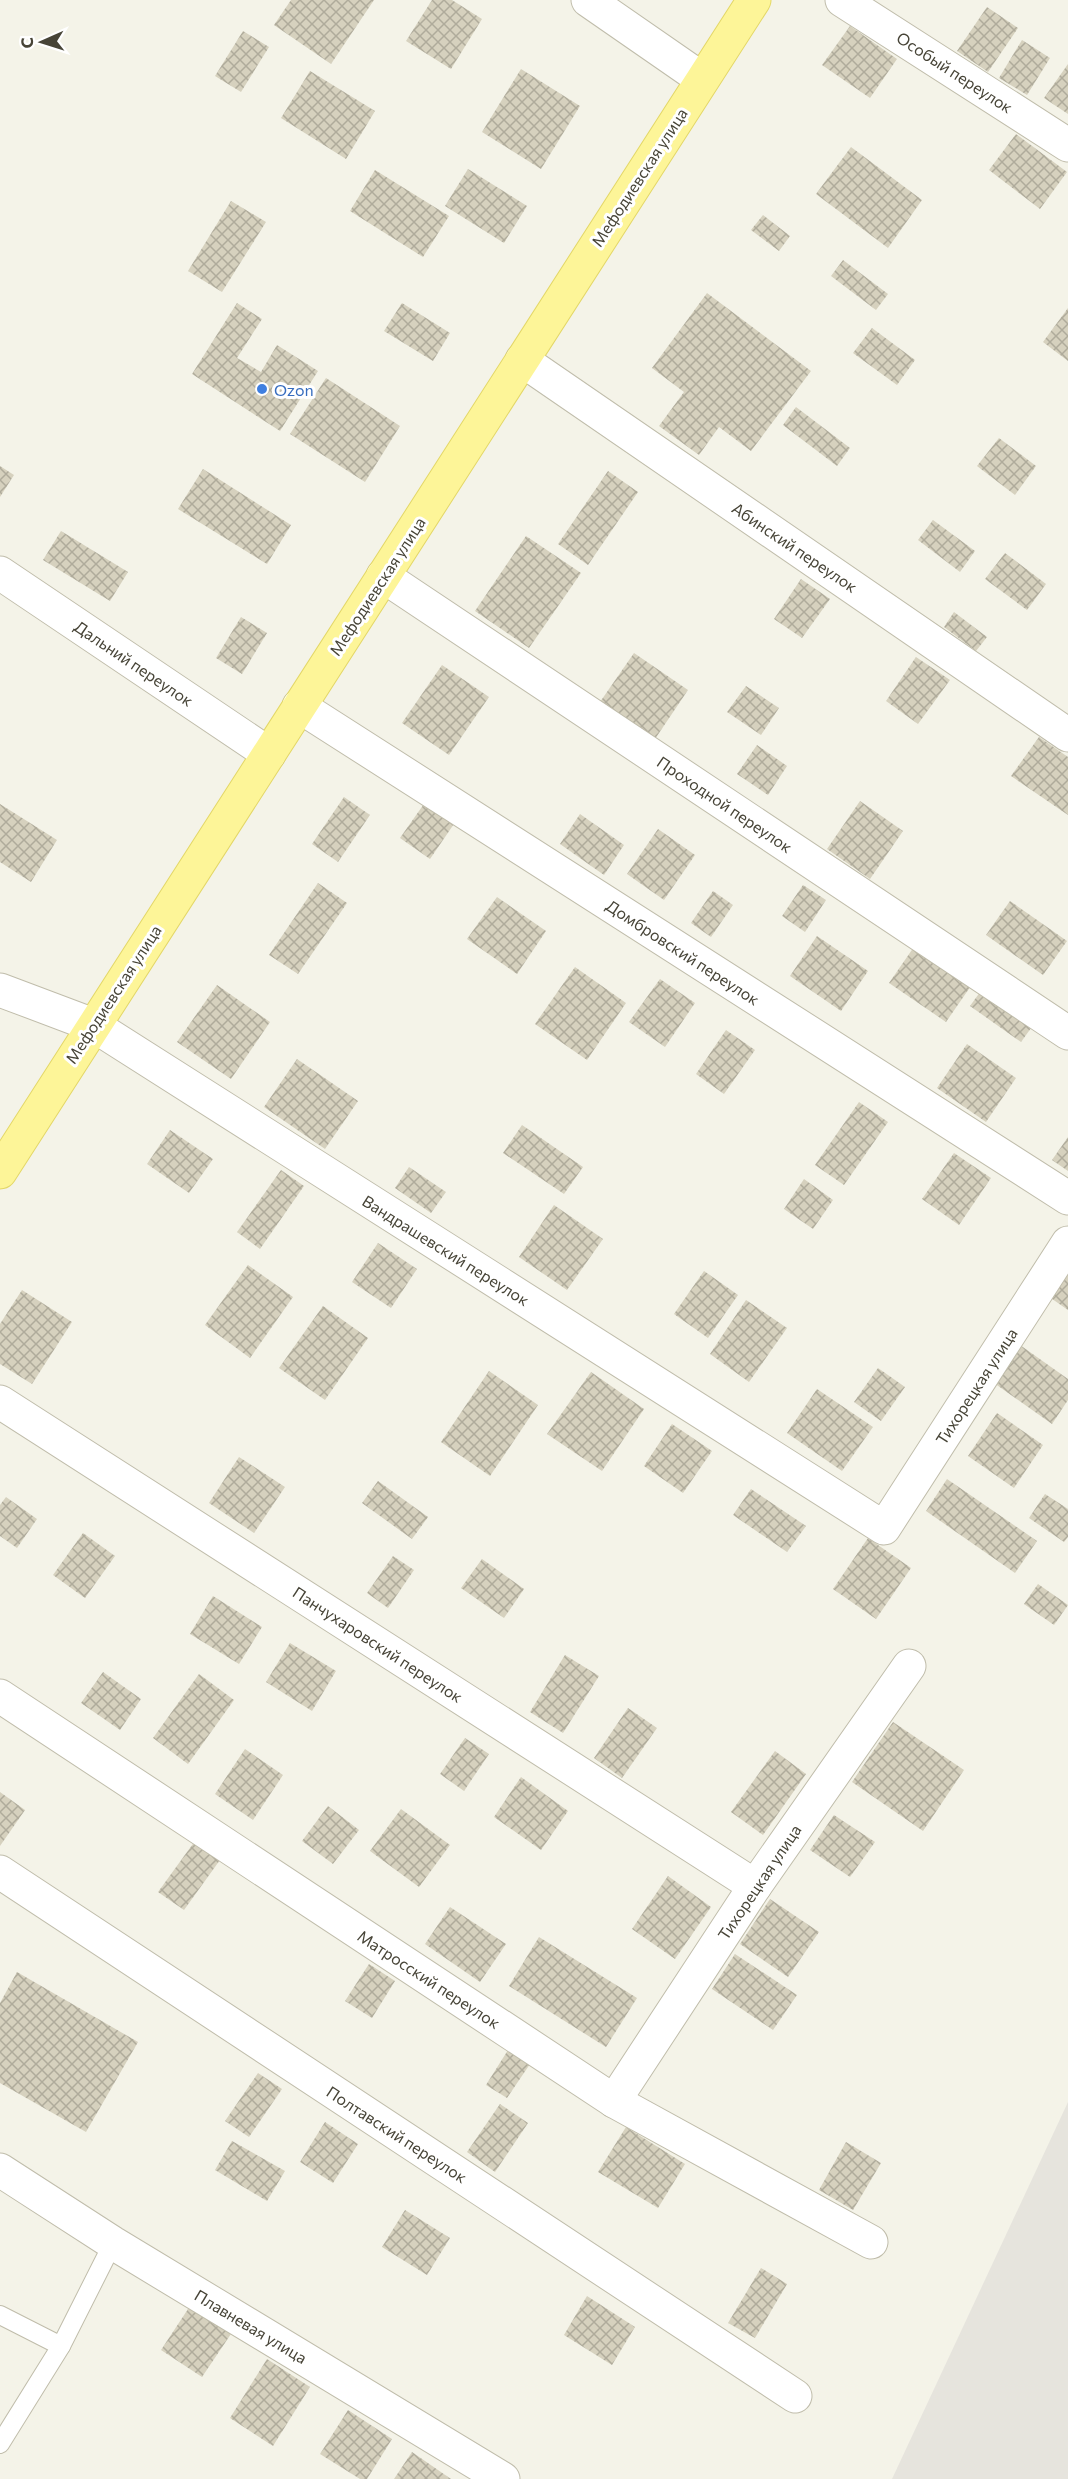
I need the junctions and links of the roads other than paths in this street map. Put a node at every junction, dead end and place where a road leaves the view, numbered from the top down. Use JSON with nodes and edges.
{"nodes":[{"id":1,"x":588,"y":0,"type":"edge"},
{"id":2,"x":754,"y":0,"type":"edge"},
{"id":3,"x":842,"y":0,"type":"edge"},
{"id":4,"x":702,"y":79,"type":"junction"},
{"id":5,"x":1068,"y":145,"type":"edge"},
{"id":6,"x":522,"y":360,"type":"junction"},
{"id":7,"x":0,"y":573,"type":"edge"},
{"id":8,"x":383,"y":576,"type":"junction"},
{"id":9,"x":299,"y":706,"type":"junction"},
{"id":10,"x":1068,"y":735,"type":"edge"},
{"id":11,"x":269,"y":754,"type":"junction"},
{"id":12,"x":0,"y":990,"type":"edge"},
{"id":13,"x":93,"y":1025,"type":"junction"},
{"id":14,"x":1068,"y":1033,"type":"edge"},
{"id":15,"x":0,"y":1172,"type":"edge"},
{"id":16,"x":1068,"y":1198,"type":"edge"},
{"id":17,"x":1068,"y":1243,"type":"edge"},
{"id":18,"x":0,"y":1402,"type":"edge"},
{"id":19,"x":884,"y":1528,"type":"joint"},
{"id":20,"x":909,"y":1666,"type":"dead end"},
{"id":21,"x":0,"y":1695,"type":"edge"},
{"id":22,"x":0,"y":1872,"type":"edge"},
{"id":23,"x":755,"y":1886,"type":"junction"},
{"id":24,"x":614,"y":2101,"type":"junction"},
{"id":25,"x":0,"y":2170,"type":"edge"},
{"id":26,"x":871,"y":2242,"type":"dead end"},
{"id":27,"x":113,"y":2243,"type":"junction"},
{"id":28,"x":0,"y":2316,"type":"edge"},
{"id":29,"x":61,"y":2346,"type":"junction"},
{"id":30,"x":795,"y":2396,"type":"dead end"},
{"id":31,"x":0,"y":2444,"type":"edge"},
{"id":32,"x":503,"y":2479,"type":"edge"}],
"edges":[{"from":1,"to":4,"type":"street"},
{"from":2,"to":4,"type":"main road","name":"Мефодиевская улица"},
{"from":3,"to":5,"type":"street","name":"Особый переулок"},
{"from":4,"to":6,"type":"main road","name":"Мефодиевская улица"},
{"from":6,"to":8,"type":"main road","name":"Мефодиевская улица"},
{"from":6,"to":10,"type":"street","name":"Абинский переулок"},
{"from":7,"to":11,"type":"street","name":"Дальний переулок"},
{"from":8,"to":9,"type":"main road","name":"Мефодиевская улица"},
{"from":8,"to":14,"type":"street","name":"Проходной переулок"},
{"from":9,"to":11,"type":"main road","name":"Мефодиевская улица"},
{"from":9,"to":16,"type":"street","name":"Домбровский переулок"},
{"from":11,"to":13,"type":"main road","name":"Мефодиевская улица"},
{"from":12,"to":13,"type":"street","name":"Вандрашевский переулок"},
{"from":13,"to":15,"type":"main road","name":"Мефодиевская улица"},
{"from":13,"to":19,"type":"street","name":"Вандрашевский переулок"},
{"from":17,"to":19,"type":"street","name":"Тихорецкая улица"},
{"from":18,"to":23,"type":"street","name":"Панчухаровский переулок"},
{"from":20,"to":23,"type":"street","name":"Тихорецкая улица"},
{"from":21,"to":24,"type":"street","name":"Матросский переулок"},
{"from":22,"to":30,"type":"street","name":"Полтавский переулок"},
{"from":23,"to":24,"type":"street","name":"Тихорецкая улица"},
{"from":24,"to":26,"type":"street","name":"Матросский переулок"},
{"from":25,"to":27,"type":"street","name":"Плавневая улица"},
{"from":27,"to":29,"type":"lane"},
{"from":27,"to":32,"type":"street","name":"Плавневая улица"},
{"from":28,"to":29,"type":"lane"},
{"from":29,"to":31,"type":"lane"}]}
